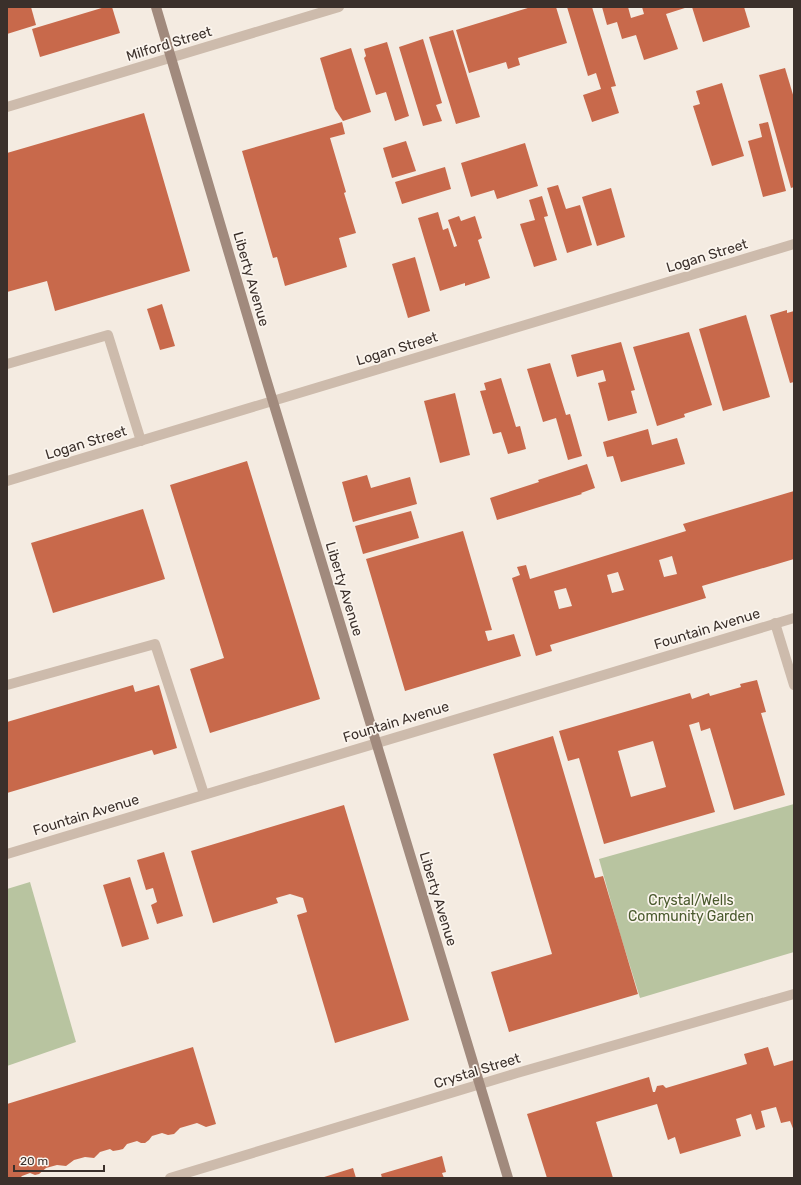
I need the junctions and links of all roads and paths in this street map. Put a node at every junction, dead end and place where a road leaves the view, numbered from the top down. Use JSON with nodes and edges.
{"nodes":[{"id":1,"x":156,"y":7,"type":"edge"},
{"id":2,"x":339,"y":7,"type":"edge"},
{"id":3,"x":171,"y":58,"type":"junction"},
{"id":4,"x":7,"y":108,"type":"edge"},
{"id":5,"x":794,"y":244,"type":"edge"},
{"id":6,"x":7,"y":364,"type":"edge"},
{"id":7,"x":273,"y":401,"type":"junction"},
{"id":8,"x":140,"y":441,"type":"junction"},
{"id":9,"x":7,"y":481,"type":"edge"},
{"id":10,"x":794,"y":618,"type":"edge"},
{"id":11,"x":775,"y":623,"type":"junction"},
{"id":12,"x":7,"y":685,"type":"edge"},
{"id":13,"x":794,"y":685,"type":"edge"},
{"id":14,"x":376,"y":743,"type":"junction"},
{"id":15,"x":204,"y":794,"type":"junction"},
{"id":16,"x":7,"y":854,"type":"edge"},
{"id":17,"x":794,"y":994,"type":"edge"},
{"id":18,"x":480,"y":1085,"type":"junction"},
{"id":19,"x":170,"y":1178,"type":"edge"},
{"id":20,"x":508,"y":1178,"type":"edge"}],
"edges":[{"from":1,"to":3,"type":"street","name":"Liberty Avenue"},
{"from":2,"to":3,"type":"street","name":"Milford Street"},
{"from":3,"to":4,"type":"street","name":"Milford Street"},
{"from":3,"to":7,"type":"street","name":"Liberty Avenue"},
{"from":5,"to":7,"type":"street","name":"Logan Street"},
{"from":6,"to":8,"type":"street"},
{"from":7,"to":8,"type":"street","name":"Logan Street"},
{"from":7,"to":14,"type":"street","name":"Liberty Avenue"},
{"from":8,"to":9,"type":"street","name":"Logan Street"},
{"from":10,"to":11,"type":"street","name":"Fountain Avenue"},
{"from":11,"to":13,"type":"street"},
{"from":11,"to":14,"type":"street","name":"Fountain Avenue"},
{"from":12,"to":15,"type":"street"},
{"from":14,"to":15,"type":"street","name":"Fountain Avenue"},
{"from":14,"to":18,"type":"street","name":"Liberty Avenue"},
{"from":15,"to":16,"type":"street","name":"Fountain Avenue"},
{"from":17,"to":18,"type":"street","name":"Crystal Street"},
{"from":18,"to":19,"type":"street","name":"Crystal Street"},
{"from":18,"to":20,"type":"street","name":"Liberty Avenue"}]}
